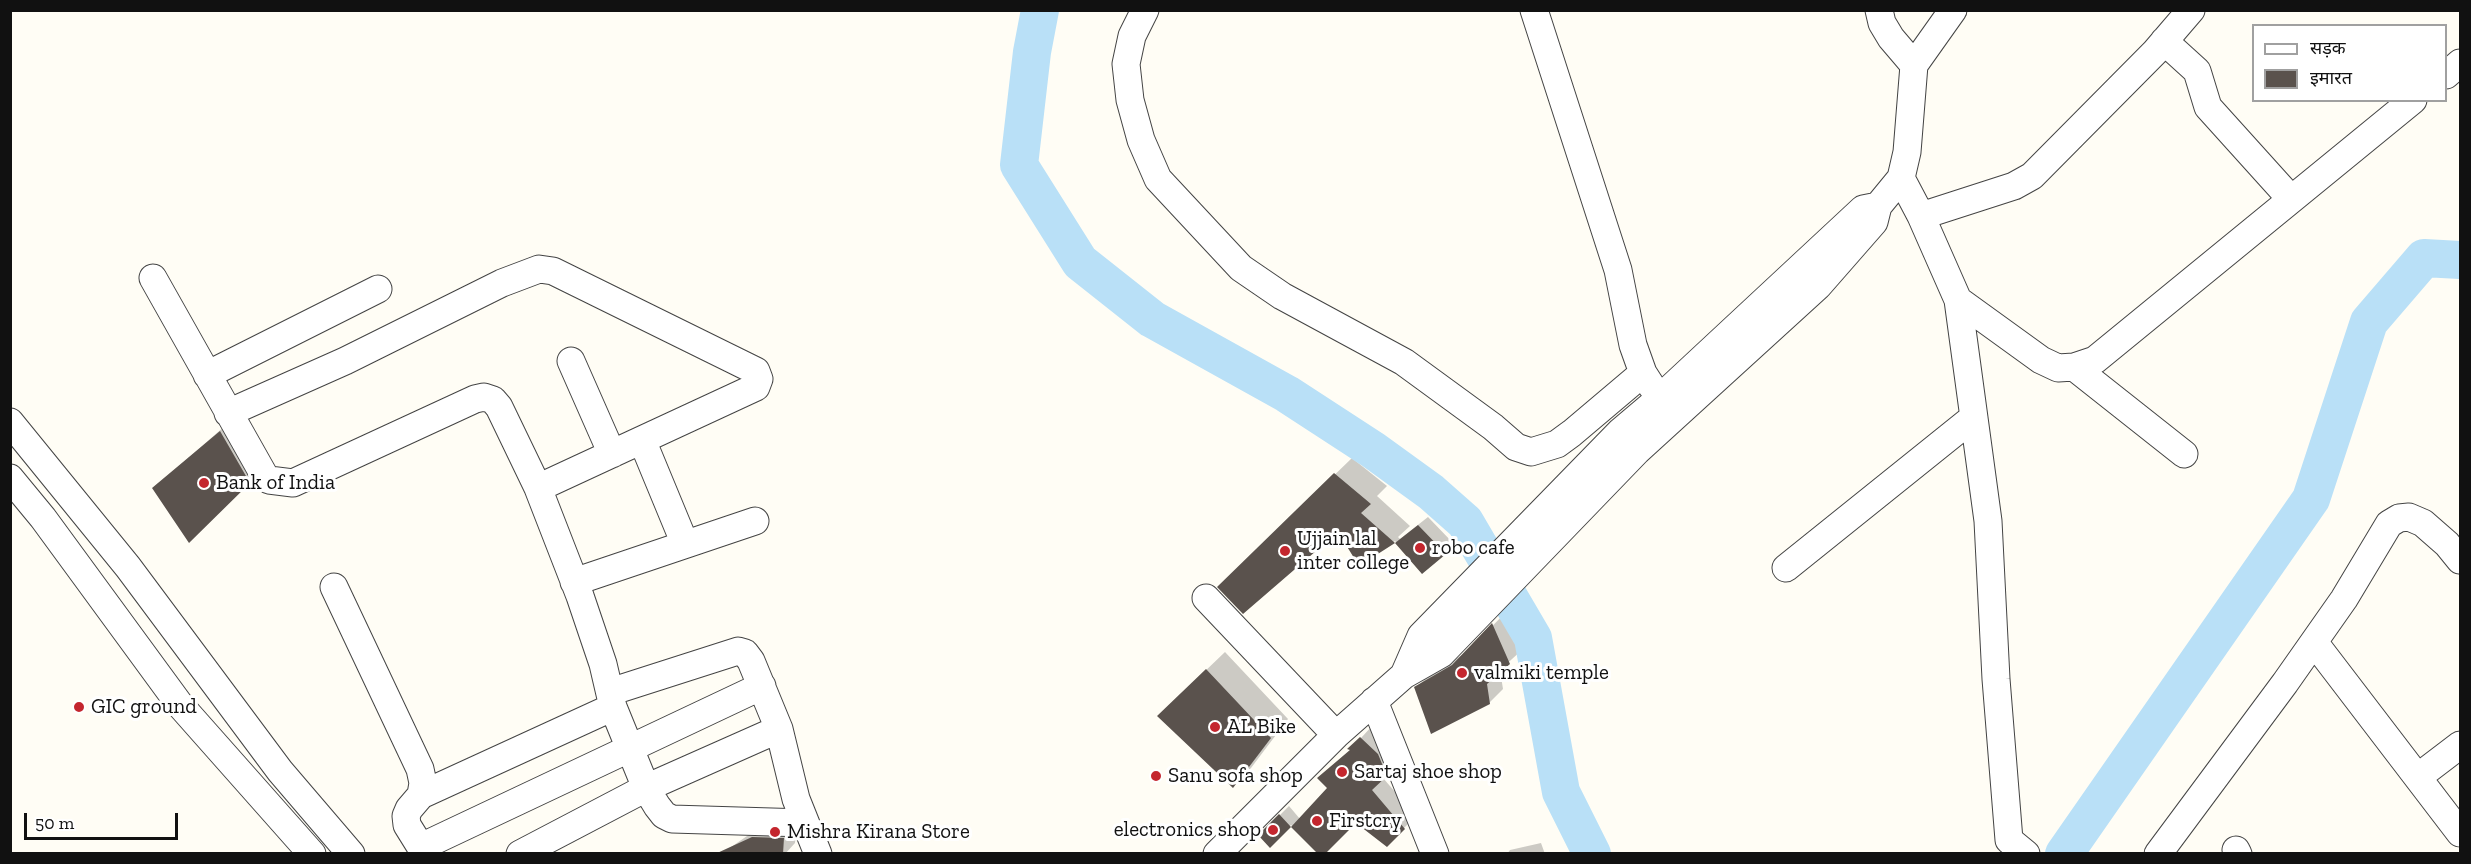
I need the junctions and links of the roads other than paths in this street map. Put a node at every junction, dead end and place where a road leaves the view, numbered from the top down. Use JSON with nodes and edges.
{"nodes":[{"id":1,"x":1145,"y":10,"type":"edge"},
{"id":2,"x":1534,"y":10,"type":"edge"},
{"id":3,"x":1880,"y":10,"type":"edge"},
{"id":4,"x":1953,"y":10,"type":"edge"},
{"id":5,"x":2191,"y":10,"type":"edge"},
{"id":6,"x":2164,"y":41,"type":"junction"},
{"id":7,"x":2460,"y":63,"type":"edge"},
{"id":8,"x":1914,"y":65,"type":"junction"},
{"id":9,"x":2447,"y":73,"type":"edge"},
{"id":10,"x":2411,"y":102,"type":"edge"},
{"id":11,"x":1901,"y":178,"type":"junction"},
{"id":12,"x":2290,"y":199,"type":"junction"},
{"id":13,"x":1878,"y":206,"type":"junction"},
{"id":14,"x":1921,"y":216,"type":"junction"},
{"id":15,"x":153,"y":278,"type":"dead end"},
{"id":16,"x":378,"y":289,"type":"dead end"},
{"id":17,"x":1958,"y":300,"type":"junction"},
{"id":18,"x":571,"y":361,"type":"dead end"},
{"id":19,"x":2074,"y":367,"type":"junction"},
{"id":20,"x":1643,"y":373,"type":"junction"},
{"id":21,"x":207,"y":375,"type":"junction"},
{"id":22,"x":1660,"y":398,"type":"junction"},
{"id":23,"x":228,"y":413,"type":"junction"},
{"id":24,"x":1974,"y":417,"type":"junction"},
{"id":25,"x":10,"y":422,"type":"edge"},
{"id":26,"x":642,"y":440,"type":"junction"},
{"id":27,"x":1629,"y":441,"type":"junction"},
{"id":28,"x":612,"y":454,"type":"junction"},
{"id":29,"x":2184,"y":454,"type":"dead end"},
{"id":30,"x":10,"y":477,"type":"edge"},
{"id":31,"x":538,"y":488,"type":"junction"},
{"id":32,"x":755,"y":520,"type":"dead end"},
{"id":33,"x":685,"y":544,"type":"junction"},
{"id":34,"x":2460,"y":560,"type":"edge"},
{"id":35,"x":1786,"y":568,"type":"dead end"},
{"id":36,"x":574,"y":582,"type":"junction"},
{"id":37,"x":334,"y":587,"type":"dead end"},
{"id":38,"x":1206,"y":598,"type":"dead end"},
{"id":39,"x":2314,"y":642,"type":"junction"},
{"id":40,"x":1404,"y":675,"type":"junction"},
{"id":41,"x":762,"y":686,"type":"junction"},
{"id":42,"x":611,"y":700,"type":"junction"},
{"id":43,"x":1374,"y":701,"type":"junction"},
{"id":44,"x":779,"y":729,"type":"junction"},
{"id":45,"x":1336,"y":735,"type":"junction"},
{"id":46,"x":2460,"y":745,"type":"edge"},
{"id":47,"x":629,"y":749,"type":"junction"},
{"id":48,"x":2418,"y":777,"type":"junction"},
{"id":49,"x":645,"y":788,"type":"junction"},
{"id":50,"x":421,"y":795,"type":"junction"},
{"id":51,"x":805,"y":823,"type":"junction"},
{"id":52,"x":2460,"y":833,"type":"edge"},
{"id":53,"x":423,"y":850,"type":"edge"},
{"id":54,"x":312,"y":854,"type":"edge"},
{"id":55,"x":351,"y":854,"type":"edge"},
{"id":56,"x":520,"y":854,"type":"edge"},
{"id":57,"x":818,"y":854,"type":"edge"},
{"id":58,"x":1216,"y":854,"type":"edge"},
{"id":59,"x":1435,"y":854,"type":"edge"},
{"id":60,"x":2026,"y":854,"type":"edge"},
{"id":61,"x":2158,"y":854,"type":"edge"}],
"edges":[{"from":1,"to":20,"type":"street"},
{"from":2,"to":20,"type":"street"},
{"from":3,"to":8,"type":"street"},
{"from":4,"to":8,"type":"street"},
{"from":5,"to":6,"type":"street"},
{"from":6,"to":12,"type":"street"},
{"from":6,"to":14,"type":"street"},
{"from":7,"to":9,"type":"street"},
{"from":8,"to":11,"type":"street"},
{"from":10,"to":12,"type":"street"},
{"from":11,"to":13,"type":"street"},
{"from":11,"to":14,"type":"street"},
{"from":12,"to":19,"type":"street"},
{"from":13,"to":22,"type":"street"},
{"from":13,"to":27,"type":"street"},
{"from":14,"to":17,"type":"street"},
{"from":15,"to":21,"type":"street"},
{"from":16,"to":21,"type":"street"},
{"from":17,"to":19,"type":"street"},
{"from":17,"to":24,"type":"street"},
{"from":18,"to":28,"type":"street"},
{"from":19,"to":29,"type":"street"},
{"from":20,"to":22,"type":"street"},
{"from":21,"to":23,"type":"street"},
{"from":22,"to":27,"type":"street"},
{"from":23,"to":26,"type":"street"},
{"from":23,"to":31,"type":"street"},
{"from":24,"to":35,"type":"street"},
{"from":24,"to":60,"type":"street"},
{"from":25,"to":55,"type":"street"},
{"from":26,"to":28,"type":"street"},
{"from":26,"to":33,"type":"street"},
{"from":27,"to":40,"type":"street"},
{"from":27,"to":40,"type":"street"},
{"from":28,"to":31,"type":"street"},
{"from":30,"to":54,"type":"street"},
{"from":31,"to":36,"type":"street"},
{"from":32,"to":33,"type":"street"},
{"from":33,"to":36,"type":"street"},
{"from":34,"to":39,"type":"street"},
{"from":36,"to":42,"type":"street"},
{"from":37,"to":50,"type":"street"},
{"from":38,"to":45,"type":"street"},
{"from":39,"to":48,"type":"street"},
{"from":39,"to":61,"type":"street"},
{"from":40,"to":43,"type":"street"},
{"from":41,"to":42,"type":"street"},
{"from":41,"to":44,"type":"street"},
{"from":41,"to":47,"type":"street"},
{"from":42,"to":47,"type":"street"},
{"from":42,"to":50,"type":"street"},
{"from":43,"to":45,"type":"street"},
{"from":43,"to":59,"type":"street"},
{"from":44,"to":49,"type":"street"},
{"from":44,"to":51,"type":"street"},
{"from":45,"to":58,"type":"street"},
{"from":46,"to":48,"type":"street"},
{"from":47,"to":49,"type":"street"},
{"from":47,"to":53,"type":"street"},
{"from":48,"to":52,"type":"street"},
{"from":49,"to":51,"type":"street"},
{"from":49,"to":56,"type":"street"},
{"from":50,"to":53,"type":"street"},
{"from":51,"to":57,"type":"street"}]}
